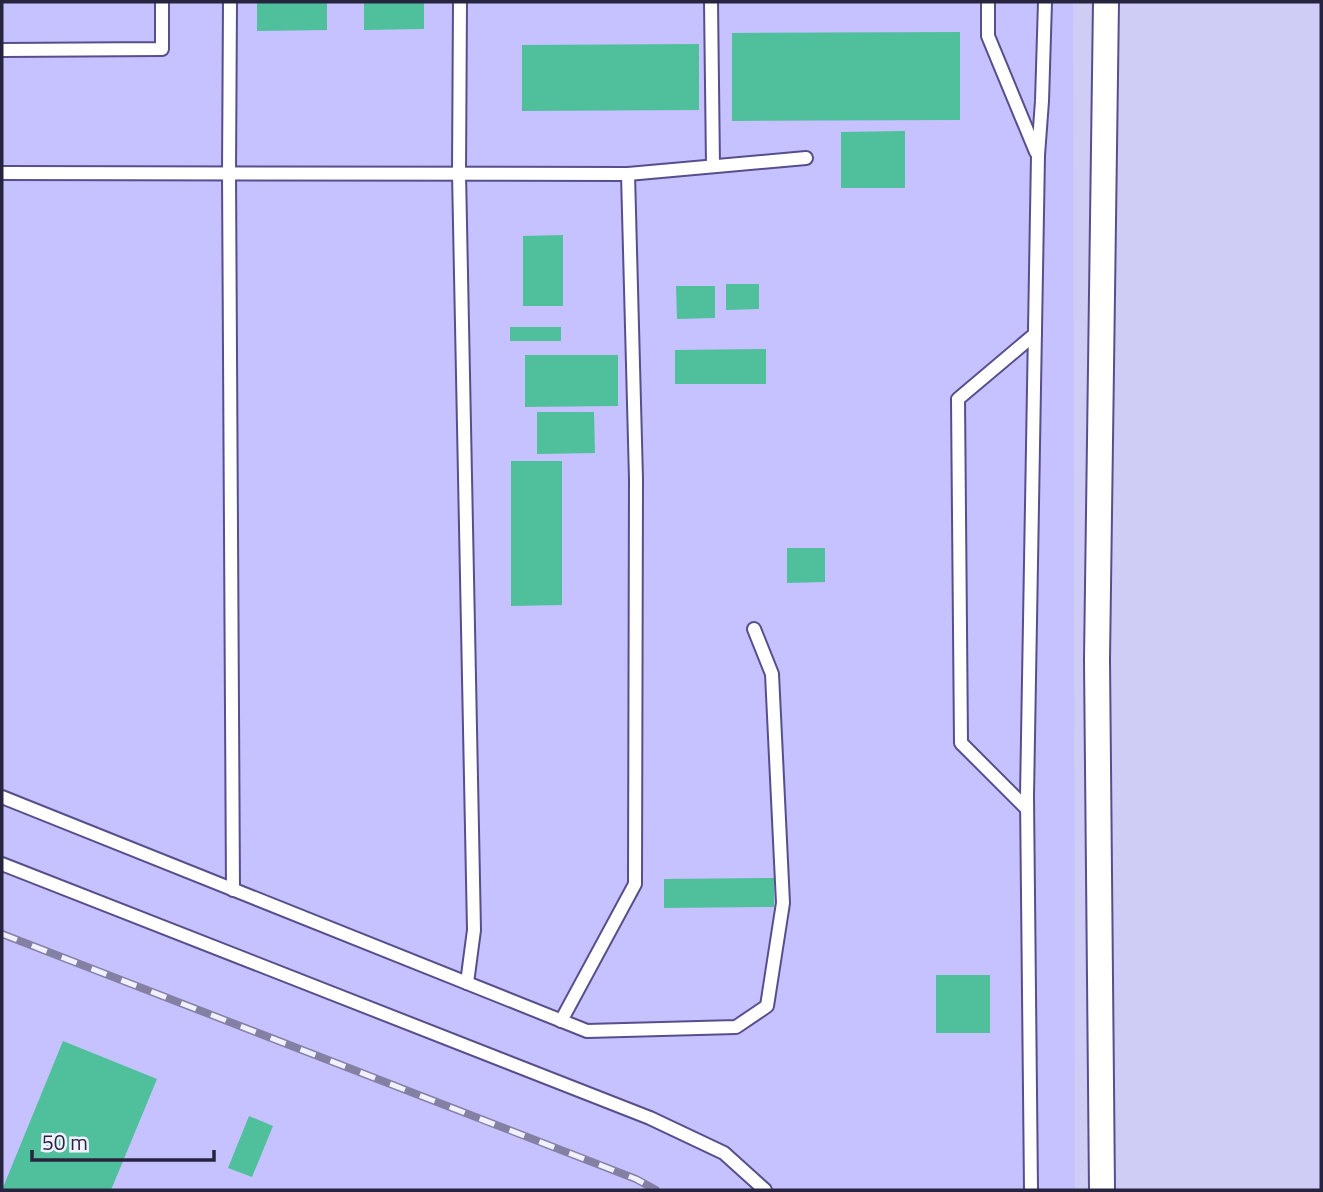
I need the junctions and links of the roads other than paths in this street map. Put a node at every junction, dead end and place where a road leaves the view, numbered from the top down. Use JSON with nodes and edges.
{"nodes":[{"id":1,"x":162,"y":2,"type":"edge"},
{"id":2,"x":230,"y":2,"type":"edge"},
{"id":3,"x":460,"y":2,"type":"edge"},
{"id":4,"x":710,"y":2,"type":"edge"},
{"id":5,"x":988,"y":2,"type":"edge"},
{"id":6,"x":1045,"y":2,"type":"edge"},
{"id":7,"x":1106,"y":2,"type":"edge"},
{"id":8,"x":2,"y":50,"type":"edge"},
{"id":9,"x":1038,"y":155,"type":"junction"},
{"id":10,"x":806,"y":158,"type":"dead end"},
{"id":11,"x":713,"y":166,"type":"junction"},
{"id":12,"x":2,"y":173,"type":"edge"},
{"id":13,"x":229,"y":173,"type":"junction"},
{"id":14,"x":459,"y":173,"type":"junction"},
{"id":15,"x":628,"y":173,"type":"junction"},
{"id":16,"x":1035,"y":334,"type":"junction"},
{"id":17,"x":754,"y":629,"type":"dead end"},
{"id":18,"x":2,"y":797,"type":"edge"},
{"id":19,"x":1027,"y":809,"type":"junction"},
{"id":20,"x":2,"y":864,"type":"edge"},
{"id":21,"x":233,"y":890,"type":"junction"},
{"id":22,"x":467,"y":984,"type":"junction"},
{"id":23,"x":561,"y":1021,"type":"junction"},
{"id":24,"x":765,"y":1190,"type":"edge"},
{"id":25,"x":1031,"y":1190,"type":"edge"},
{"id":26,"x":1102,"y":1190,"type":"edge"}],
"edges":[{"from":1,"to":8,"type":"lane"},
{"from":2,"to":13,"type":"lane"},
{"from":3,"to":14,"type":"lane"},
{"from":4,"to":11,"type":"lane"},
{"from":5,"to":9,"type":"lane"},
{"from":6,"to":9,"type":"lane"},
{"from":7,"to":26,"type":"street"},
{"from":9,"to":16,"type":"lane"},
{"from":10,"to":11,"type":"lane"},
{"from":11,"to":15,"type":"lane"},
{"from":12,"to":13,"type":"lane"},
{"from":13,"to":14,"type":"lane"},
{"from":13,"to":21,"type":"lane"},
{"from":14,"to":15,"type":"lane"},
{"from":14,"to":22,"type":"lane"},
{"from":15,"to":23,"type":"lane"},
{"from":16,"to":19,"type":"lane"},
{"from":16,"to":19,"type":"lane"},
{"from":17,"to":23,"type":"lane"},
{"from":18,"to":21,"type":"lane"},
{"from":19,"to":25,"type":"lane"},
{"from":20,"to":24,"type":"lane"},
{"from":21,"to":22,"type":"lane"},
{"from":22,"to":23,"type":"lane"}]}
